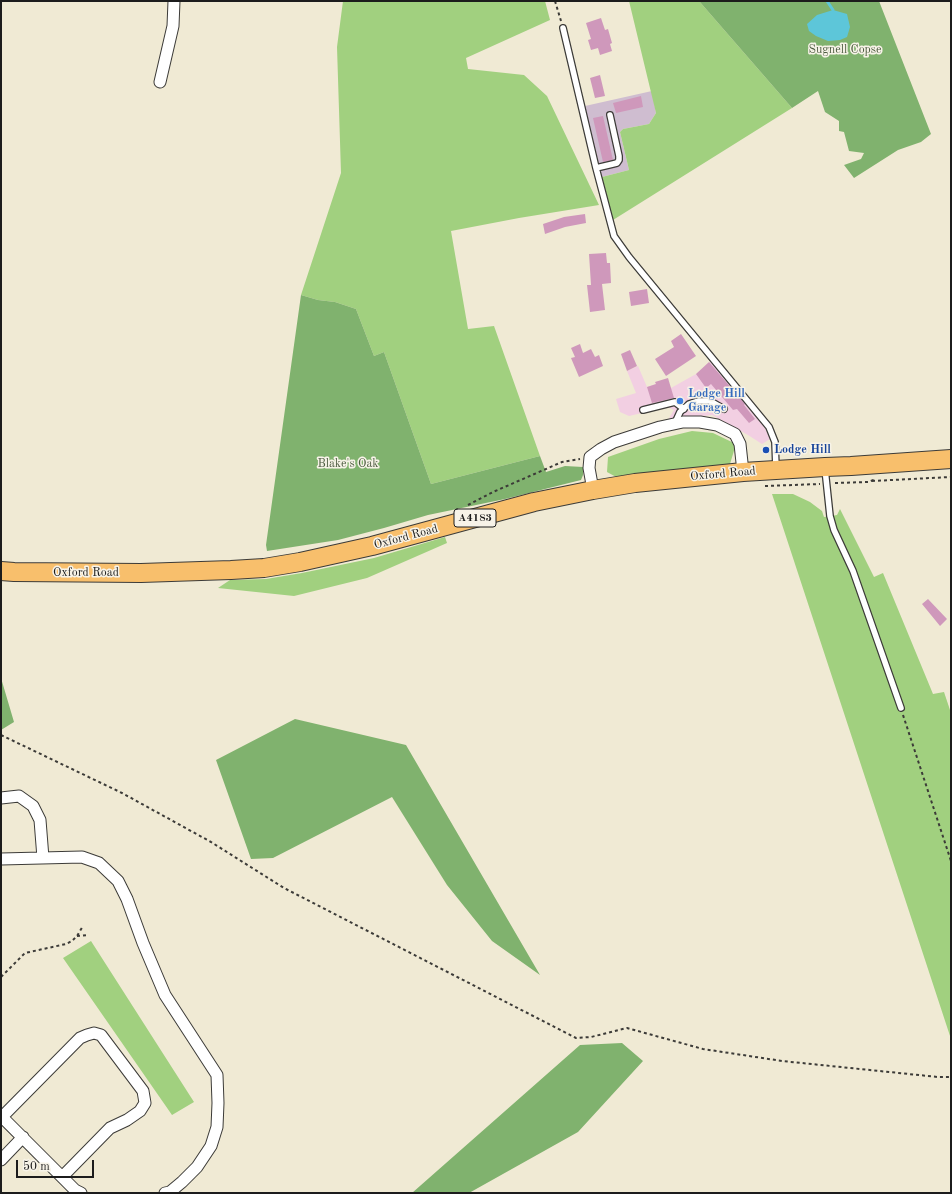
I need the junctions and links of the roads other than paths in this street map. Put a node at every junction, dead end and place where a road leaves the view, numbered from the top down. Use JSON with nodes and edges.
{"nodes":[{"id":1,"x":174,"y":1,"type":"edge"},
{"id":2,"x":563,"y":28,"type":"road end"},
{"id":3,"x":160,"y":82,"type":"dead end"},
{"id":4,"x":610,"y":115,"type":"dead end"},
{"id":5,"x":596,"y":168,"type":"junction"},
{"id":6,"x":684,"y":409,"type":"junction"},
{"id":7,"x":724,"y":409,"type":"dead end"},
{"id":8,"x":643,"y":410,"type":"dead end"},
{"id":9,"x":674,"y":424,"type":"junction"},
{"id":10,"x":951,"y":459,"type":"edge"},
{"id":11,"x":776,"y":470,"type":"junction"},
{"id":12,"x":743,"y":472,"type":"junction"},
{"id":13,"x":826,"y":475,"type":"junction"},
{"id":14,"x":593,"y":490,"type":"junction"},
{"id":15,"x":1,"y":571,"type":"edge"},
{"id":16,"x":900,"y":708,"type":"road end"},
{"id":17,"x":1,"y":798,"type":"edge"},
{"id":18,"x":43,"y":858,"type":"junction"},
{"id":19,"x":1,"y":859,"type":"edge"},
{"id":20,"x":1,"y":1116,"type":"edge"},
{"id":21,"x":23,"y":1137,"type":"junction"},
{"id":22,"x":1,"y":1160,"type":"edge"},
{"id":23,"x":62,"y":1177,"type":"junction"},
{"id":24,"x":81,"y":1193,"type":"edge"},
{"id":25,"x":165,"y":1193,"type":"edge"}],
"edges":[{"from":1,"to":3,"type":"street"},
{"from":2,"to":5,"type":"lane"},
{"from":4,"to":5,"type":"lane"},
{"from":5,"to":11,"type":"lane"},
{"from":6,"to":7,"type":"lane"},
{"from":6,"to":8,"type":"lane"},
{"from":6,"to":9,"type":"lane"},
{"from":9,"to":12,"type":"street"},
{"from":9,"to":14,"type":"street"},
{"from":10,"to":13,"type":"main road","name":"Oxford Road","number":"A4183"},
{"from":11,"to":12,"type":"main road","name":"Oxford Road","number":"A4183"},
{"from":11,"to":13,"type":"main road","name":"Oxford Road","number":"A4183"},
{"from":12,"to":14,"type":"main road","name":"Oxford Road","number":"A4183"},
{"from":13,"to":16,"type":"lane"},
{"from":14,"to":15,"type":"main road","name":"Oxford Road","number":"A4183"},
{"from":17,"to":18,"type":"street"},
{"from":18,"to":19,"type":"street"},
{"from":18,"to":25,"type":"street"},
{"from":20,"to":21,"type":"street"},
{"from":20,"to":23,"type":"street"},
{"from":21,"to":22,"type":"street"},
{"from":21,"to":23,"type":"street"},
{"from":23,"to":24,"type":"street"}]}
